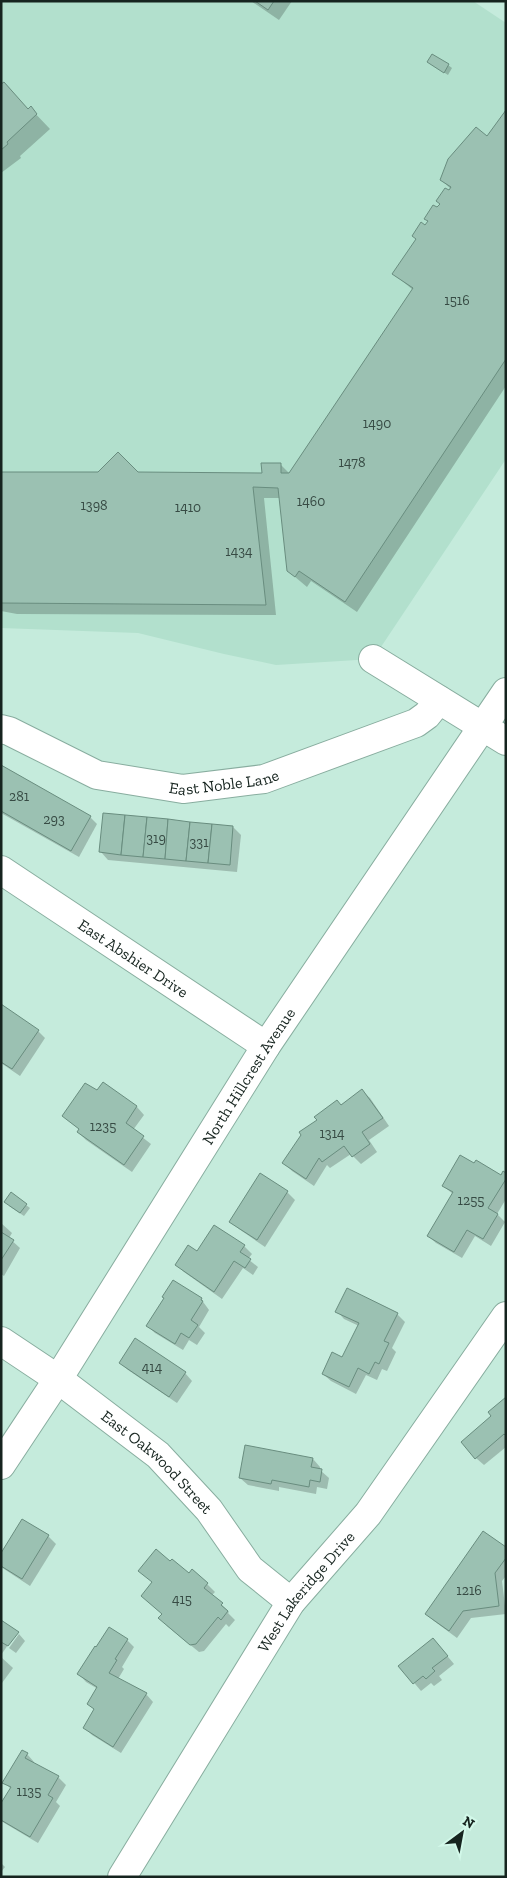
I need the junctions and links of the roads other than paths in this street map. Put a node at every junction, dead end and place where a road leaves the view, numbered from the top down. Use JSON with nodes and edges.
{"nodes":[{"id":1,"x":373,"y":659,"type":"dead end"},
{"id":2,"x":506,"y":692,"type":"edge"},
{"id":3,"x":439,"y":700,"type":"junction"},
{"id":4,"x":483,"y":727,"type":"junction"},
{"id":5,"x":1,"y":729,"type":"edge"},
{"id":6,"x":506,"y":741,"type":"edge"},
{"id":7,"x":1,"y":870,"type":"edge"},
{"id":8,"x":266,"y":1046,"type":"junction"},
{"id":9,"x":506,"y":1316,"type":"edge"},
{"id":10,"x":1,"y":1341,"type":"edge"},
{"id":11,"x":58,"y":1379,"type":"junction"},
{"id":12,"x":1,"y":1465,"type":"edge"},
{"id":13,"x":291,"y":1602,"type":"junction"},
{"id":14,"x":122,"y":1877,"type":"edge"}],
"edges":[{"from":1,"to":3,"type":"street"},
{"from":2,"to":4,"type":"street","name":"North Hillcrest Avenue"},
{"from":3,"to":4,"type":"street"},
{"from":3,"to":5,"type":"street","name":"East Noble Lane"},
{"from":4,"to":6,"type":"street"},
{"from":4,"to":8,"type":"street","name":"North Hillcrest Avenue"},
{"from":7,"to":8,"type":"street","name":"East Abshier Drive"},
{"from":8,"to":11,"type":"street","name":"North Hillcrest Avenue"},
{"from":9,"to":13,"type":"street","name":"West Lakeridge Drive"},
{"from":10,"to":11,"type":"street","name":"East Oakwood Street"},
{"from":11,"to":12,"type":"street","name":"North Hillcrest Avenue"},
{"from":11,"to":13,"type":"street","name":"East Oakwood Street"},
{"from":13,"to":14,"type":"street","name":"West Lakeridge Drive"}]}
